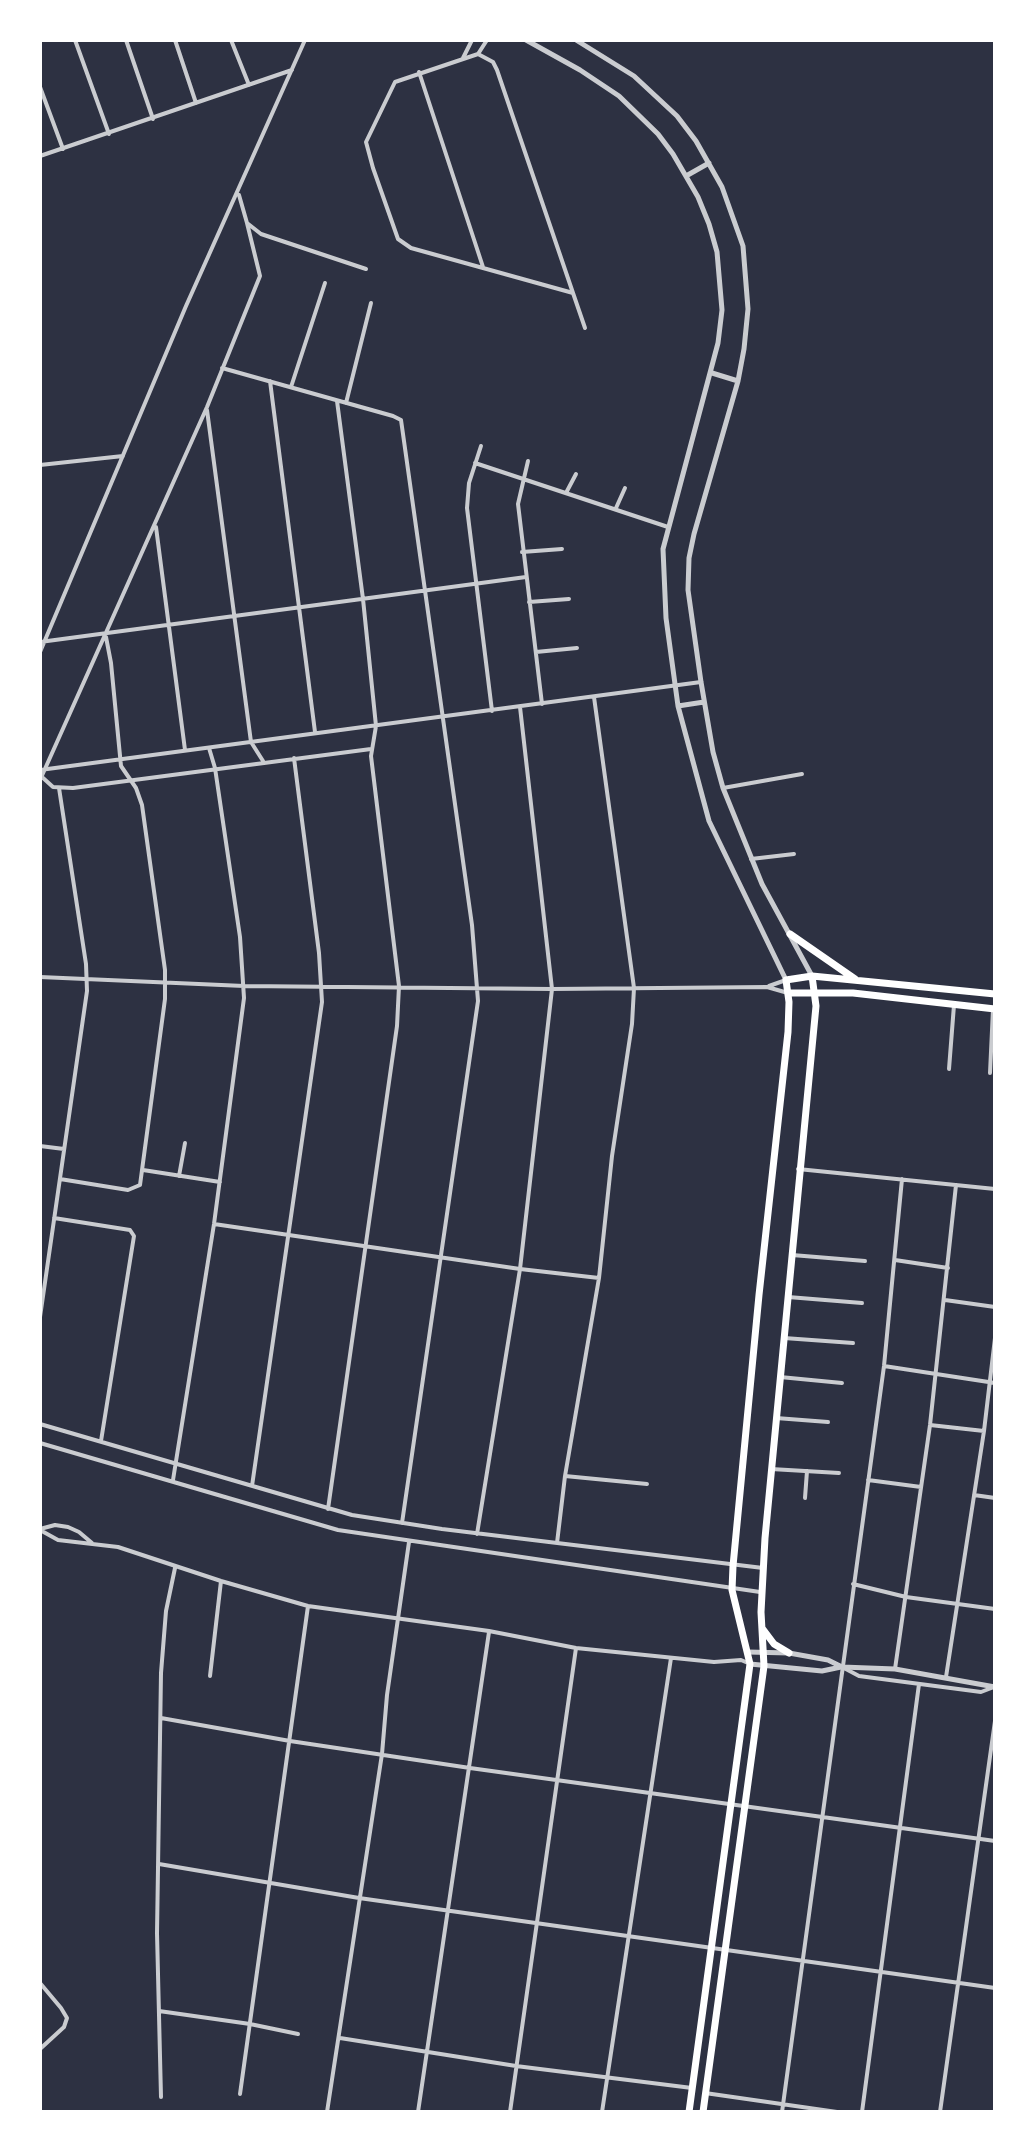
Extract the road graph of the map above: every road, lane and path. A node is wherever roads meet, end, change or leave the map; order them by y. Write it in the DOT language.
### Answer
graph roads {
  1 [pos="75,40"];
  2 [pos="126,40"];
  3 [pos="175,40"];
  4 [pos="231,40"];
  5 [pos="305,40"];
  6 [pos="472,40"];
  7 [pos="487,40"];
  8 [pos="526,40"];
  9 [pos="581,41"];
  10 [pos="478,54"];
  11 [pos="463,58"];
  12 [pos="292,70"];
  13 [pos="419,72"];
  14 [pos="249,85"];
  15 [pos="40,87"];
  16 [pos="196,103"];
  17 [pos="153,119"];
  18 [pos="109,134"];
  19 [pos="63,149"];
  20 [pos="40,156"];
  21 [pos="709,163"];
  22 [pos="686,176"];
  23 [pos="238,193"];
  24 [pos="247,223"];
  25 [pos="484,268"];
  26 [pos="366,269"];
  27 [pos="325,283"];
  28 [pos="573,293"];
  29 [pos="371,303"];
  30 [pos="585,328"];
  31 [pos="222,368"];
  32 [pos="712,372"];
  33 [pos="270,381"];
  34 [pos="738,381"];
  35 [pos="291,387"];
  36 [pos="337,401"];
  37 [pos="346,403"];
  38 [pos="207,407"];
  39 [pos="481,446"];
  40 [pos="123,456"];
  41 [pos="528,461"];
  42 [pos="475,463"];
  43 [pos="40,465"];
  44 [pos="576,474"];
  45 [pos="524,480"];
  46 [pos="625,488"];
  47 [pos="566,493"];
  48 [pos="616,509"];
  49 [pos="156,524"];
  50 [pos="668,527"];
  51 [pos="562,549"];
  52 [pos="522,552"];
  53 [pos="526,577"];
  54 [pos="477,584"];
  55 [pos="426,590"];
  56 [pos="363,599"];
  57 [pos="569,599"];
  58 [pos="529,602"];
  59 [pos="297,607"];
  60 [pos="234,616"];
  61 [pos="171,624"];
  62 [pos="108,631"];
  63 [pos="106,637"];
  64 [pos="42,642"];
  65 [pos="577,648"];
  66 [pos="40,652"];
  67 [pos="536,652"];
  68 [pos="701,682"];
  69 [pos="674,686"];
  70 [pos="594,697"];
  71 [pos="704,702"];
  72 [pos="542,704"];
  73 [pos="678,706"];
  74 [pos="520,707"];
  75 [pos="492,711"];
  76 [pos="441,718"];
  77 [pos="376,726"];
  78 [pos="315,733"];
  79 [pos="251,742"];
  80 [pos="209,748"];
  81 [pos="371,749"];
  82 [pos="185,750"];
  83 [pos="294,758"];
  84 [pos="119,760"];
  85 [pos="263,761"];
  86 [pos="215,768"];
  87 [pos="42,774"];
  88 [pos="802,774"];
  89 [pos="130,780"];
  90 [pos="59,788"];
  91 [pos="723,788"];
  92 [pos="794,854"];
  93 [pos="751,859"];
  94 [pos="790,934"];
  95 [pos="812,976"];
  96 [pos="40,977"];
  97 [pos="87,980"];
  98 [pos="786,980"];
  99 [pos="857,980"];
  100 [pos="165,984"];
  101 [pos="244,986"];
  102 [pos="322,986"];
  103 [pos="399,986"];
  104 [pos="767,987"];
  105 [pos="477,988"];
  106 [pos="634,988"];
  107 [pos="552,989"];
  108 [pos="815,992"];
  109 [pos="788,993"];
  110 [pos="995,994"];
  111 [pos="954,1005"];
  112 [pos="994,1009"];
  113 [pos="949,1069"];
  114 [pos="990,1073"];
  115 [pos="185,1143"];
  116 [pos="40,1146"];
  117 [pos="64,1149"];
  118 [pos="798,1169"];
  119 [pos="143,1170"];
  120 [pos="179,1176"];
  121 [pos="60,1179"];
  122 [pos="902,1179"];
  123 [pos="220,1182"];
  124 [pos="956,1185"];
  125 [pos="995,1189"];
  126 [pos="54,1218"];
  127 [pos="214,1224"];
  128 [pos="286,1234"];
  129 [pos="366,1245"];
  130 [pos="790,1255"];
  131 [pos="440,1257"];
  132 [pos="895,1260"];
  133 [pos="865,1261"];
  134 [pos="948,1268"];
  135 [pos="520,1269"];
  136 [pos="599,1278"];
  137 [pos="786,1297"];
  138 [pos="945,1300"];
  139 [pos="41,1301"];
  140 [pos="862,1303"];
  141 [pos="995,1307"];
  142 [pos="40,1317"];
  143 [pos="784,1338"];
  144 [pos="995,1338"];
  145 [pos="853,1343"];
  146 [pos="884,1366"];
  147 [pos="936,1374"];
  148 [pos="780,1377"];
  149 [pos="842,1383"];
  150 [pos="993,1383"];
  151 [pos="776,1418"];
  152 [pos="828,1422"];
  153 [pos="40,1424"];
  154 [pos="930,1425"];
  155 [pos="984,1431"];
  156 [pos="101,1441"];
  157 [pos="40,1443"];
  158 [pos="177,1463"];
  159 [pos="771,1469"];
  160 [pos="807,1471"];
  161 [pos="839,1473"];
  162 [pos="565,1476"];
  163 [pos="173,1480"];
  164 [pos="868,1480"];
  165 [pos="647,1484"];
  166 [pos="252,1486"];
  167 [pos="921,1487"];
  168 [pos="974,1495"];
  169 [pos="805,1498"];
  170 [pos="995,1498"];
  171 [pos="328,1509"];
  172 [pos="402,1523"];
  173 [pos="40,1529"];
  174 [pos="79,1532"];
  175 [pos="477,1534"];
  176 [pos="409,1542"];
  177 [pos="75,1543"];
  178 [pos="557,1543"];
  179 [pos="93,1545"];
  180 [pos="733,1566"];
  181 [pos="175,1567"];
  182 [pos="763,1568"];
  183 [pos="221,1581"];
  184 [pos="853,1584"];
  185 [pos="732,1590"];
  186 [pos="761,1592"];
  187 [pos="906,1597"];
  188 [pos="958,1604"];
  189 [pos="308,1606"];
  190 [pos="995,1609"];
  191 [pos="397,1619"];
  192 [pos="761,1625"];
  193 [pos="489,1631"];
  194 [pos="576,1648"];
  195 [pos="748,1652"];
  196 [pos="764,1652"];
  197 [pos="789,1653"];
  198 [pos="671,1658"];
  199 [pos="745,1662"];
  200 [pos="764,1666"];
  201 [pos="842,1667"];
  202 [pos="895,1669"];
  203 [pos="210,1676"];
  204 [pos="946,1677"];
  205 [pos="919,1684"];
  206 [pos="994,1687"];
  207 [pos="161,1718"];
  208 [pos="995,1721"];
  209 [pos="290,1741"];
  210 [pos="382,1754"];
  211 [pos="470,1768"];
  212 [pos="559,1780"];
  213 [pos="649,1792"];
  214 [pos="730,1806"];
  215 [pos="746,1808"];
  216 [pos="823,1819"];
  217 [pos="900,1828"];
  218 [pos="979,1838"];
  219 [pos="995,1841"];
  220 [pos="159,1864"];
  221 [pos="269,1884"];
  222 [pos="359,1898"];
  223 [pos="449,1910"];
  224 [pos="538,1924"];
  225 [pos="628,1936"];
  226 [pos="712,1948"];
  227 [pos="726,1950"];
  228 [pos="804,1960"];
  229 [pos="881,1972"];
  230 [pos="40,1983"];
  231 [pos="959,1983"];
  232 [pos="995,1988"];
  233 [pos="159,2011"];
  234 [pos="250,2024"];
  235 [pos="298,2034"];
  236 [pos="340,2038"];
  237 [pos="40,2049"];
  238 [pos="427,2053"];
  239 [pos="516,2066"];
  240 [pos="607,2078"];
  241 [pos="692,2088"];
  242 [pos="705,2093"];
  243 [pos="240,2094"];
  244 [pos="161,2097"];
  245 [pos="783,2104"];
  246 [pos="327,2112"];
  247 [pos="418,2112"];
  248 [pos="510,2112"];
  249 [pos="602,2112"];
  250 [pos="689,2112"];
  251 [pos="703,2112"];
  252 [pos="782,2112"];
  253 [pos="837,2112"];
  254 [pos="862,2112"];
  255 [pos="940,2112"];
  1 -- 18 [label="street"];
  2 -- 17 [label="street"];
  3 -- 16 [label="street"];
  4 -- 14 [label="street"];
  5 -- 12 [label="street"];
  6 -- 11 [label="street"];
  7 -- 10 [label="street"];
  8 -- 22 [label="street"];
  9 -- 21 [label="street"];
  10 -- 11 [label="street"];
  10 -- 28 [label="street"];
  11 -- 13 [label="street"];
  12 -- 14 [label="street"];
  12 -- 23 [label="street"];
  13 -- 25 [label="street"];
  13 -- 25 [label="street"];
  14 -- 16 [label="street"];
  15 -- 19 [label="street"];
  16 -- 17 [label="street"];
  17 -- 18 [label="street"];
  18 -- 19 [label="street"];
  19 -- 20 [label="street"];
  21 -- 22 [label="street"];
  21 -- 34 [label="street"];
  22 -- 32 [label="street"];
  23 -- 24 [label="street"];
  23 -- 40 [label="street"];
  24 -- 26 [label="street"];
  24 -- 31 [label="street"];
  25 -- 28 [label="street"];
  27 -- 35 [label="street"];
  28 -- 30 [label="street"];
  29 -- 37 [label="street"];
  31 -- 33 [label="street"];
  31 -- 38 [label="street"];
  32 -- 34 [label="street"];
  32 -- 50 [label="street"];
  33 -- 35 [label="street"];
  33 -- 59 [label="street"];
  34 -- 68 [label="street"];
  35 -- 36 [label="street"];
  36 -- 37 [label="street"];
  36 -- 56 [label="street"];
  37 -- 55 [label="street"];
  38 -- 49 [label="street"];
  38 -- 60 [label="street"];
  39 -- 42 [label="street"];
  40 -- 43 [label="street"];
  40 -- 64 [label="street"];
  41 -- 45 [label="street"];
  42 -- 45 [label="street"];
  42 -- 54 [label="street"];
  44 -- 47 [label="street"];
  45 -- 47 [label="street"];
  45 -- 52 [label="street"];
  46 -- 48 [label="street"];
  47 -- 48 [label="street"];
  48 -- 50 [label="street"];
  49 -- 61 [label="street"];
  49 -- 62 [label="street"];
  50 -- 69 [label="street"];
  51 -- 52 [label="street"];
  52 -- 53 [label="street"];
  53 -- 54 [label="street"];
  53 -- 58 [label="street"];
  54 -- 55 [label="street"];
  54 -- 75 [label="street"];
  55 -- 56 [label="street"];
  55 -- 76 [label="street"];
  56 -- 59 [label="street"];
  56 -- 77 [label="street"];
  57 -- 58 [label="street"];
  58 -- 67 [label="street"];
  59 -- 60 [label="street"];
  59 -- 78 [label="street"];
  60 -- 61 [label="street"];
  60 -- 79 [label="street"];
  61 -- 62 [label="street"];
  61 -- 82 [label="street"];
  62 -- 63 [label="street"];
  62 -- 64 [label="street"];
  63 -- 84 [label="street"];
  63 -- 87 [label="street"];
  64 -- 66 [label="street"];
  65 -- 67 [label="street"];
  67 -- 72 [label="street"];
  68 -- 69 [label="street"];
  68 -- 71 [label="street"];
  69 -- 70 [label="street"];
  69 -- 73 [label="street"];
  70 -- 72 [label="street"];
  70 -- 106 [label="street"];
  71 -- 73 [label="street"];
  71 -- 91 [label="street"];
  72 -- 74 [label="street"];
  73 -- 98 [label="street"];
  74 -- 75 [label="street"];
  74 -- 107 [label="street"];
  75 -- 76 [label="street"];
  76 -- 77 [label="street"];
  76 -- 105 [label="street"];
  77 -- 78 [label="street"];
  77 -- 81 [label="street"];
  78 -- 79 [label="street"];
  79 -- 80 [label="street"];
  79 -- 85 [label="street"];
  80 -- 82 [label="street"];
  80 -- 86 [label="street"];
  81 -- 83 [label="street"];
  81 -- 103 [label="street"];
  82 -- 84 [label="street"];
  83 -- 85 [label="street"];
  83 -- 102 [label="street"];
  84 -- 87 [label="street"];
  84 -- 89 [label="street"];
  85 -- 86 [label="street"];
  86 -- 89 [label="street"];
  86 -- 101 [label="street"];
  87 -- 90 [label="street"];
  88 -- 91 [label="street"];
  89 -- 90 [label="street"];
  89 -- 100 [label="street"];
  90 -- 97 [label="street"];
  91 -- 93 [label="street"];
  92 -- 93 [label="street"];
  93 -- 94 [label="street"];
  94 -- 95 [label="street"];
  94 -- 99 [label="main road"];
  95 -- 98 [label="main road"];
  95 -- 99 [label="main road"];
  95 -- 108 [label="main road"];
  96 -- 97 [label="street"];
  97 -- 100 [label="street"];
  97 -- 117 [label="street"];
  98 -- 104 [label="street"];
  98 -- 109 [label="main road"];
  99 -- 110 [label="main road"];
  100 -- 101 [label="street"];
  100 -- 119 [label="street"];
  101 -- 102 [label="street"];
  101 -- 123 [label="street"];
  102 -- 103 [label="street"];
  102 -- 128 [label="street"];
  103 -- 105 [label="street"];
  103 -- 129 [label="street"];
  104 -- 106 [label="street"];
  104 -- 109 [label="street"];
  105 -- 107 [label="street"];
  105 -- 131 [label="street"];
  106 -- 107 [label="street"];
  106 -- 136 [label="street"];
  107 -- 135 [label="street"];
  108 -- 109 [label="main road"];
  108 -- 111 [label="main road"];
  108 -- 118 [label="main road"];
  109 -- 180 [label="main road"];
  111 -- 112 [label="main road"];
  111 -- 113 [label="street"];
  112 -- 114 [label="street"];
  115 -- 120 [label="street"];
  116 -- 117 [label="street"];
  117 -- 121 [label="street"];
  118 -- 122 [label="street"];
  118 -- 130 [label="main road"];
  119 -- 120 [label="street"];
  119 -- 121 [label="street"];
  120 -- 123 [label="street"];
  121 -- 126 [label="street"];
  122 -- 124 [label="street"];
  122 -- 132 [label="street"];
  123 -- 127 [label="street"];
  124 -- 125 [label="street"];
  124 -- 134 [label="street"];
  126 -- 139 [label="street"];
  126 -- 156 [label="street"];
  127 -- 128 [label="street"];
  127 -- 158 [label="street"];
  128 -- 129 [label="street"];
  128 -- 166 [label="street"];
  129 -- 131 [label="street"];
  129 -- 171 [label="street"];
  130 -- 133 [label="street"];
  130 -- 137 [label="main road"];
  131 -- 135 [label="street"];
  131 -- 172 [label="street"];
  132 -- 134 [label="street"];
  132 -- 146 [label="street"];
  134 -- 138 [label="street"];
  135 -- 136 [label="street"];
  135 -- 175 [label="street"];
  136 -- 162 [label="street"];
  137 -- 140 [label="street"];
  137 -- 143 [label="main road"];
  138 -- 141 [label="street"];
  138 -- 147 [label="street"];
  139 -- 142 [label="street"];
  143 -- 145 [label="street"];
  143 -- 148 [label="main road"];
  144 -- 150 [label="street"];
  146 -- 147 [label="street"];
  146 -- 164 [label="street"];
  147 -- 150 [label="street"];
  147 -- 154 [label="street"];
  148 -- 149 [label="street"];
  148 -- 151 [label="main road"];
  150 -- 155 [label="street"];
  151 -- 152 [label="street"];
  151 -- 159 [label="main road"];
  153 -- 156 [label="street"];
  154 -- 155 [label="street"];
  154 -- 167 [label="street"];
  155 -- 168 [label="street"];
  156 -- 158 [label="street"];
  157 -- 163 [label="street"];
  158 -- 163 [label="street"];
  158 -- 166 [label="street"];
  159 -- 160 [label="street"];
  159 -- 182 [label="main road"];
  160 -- 161 [label="street"];
  160 -- 169 [label="street"];
  162 -- 165 [label="street"];
  162 -- 178 [label="street"];
  163 -- 176 [label="street"];
  164 -- 167 [label="street"];
  164 -- 184 [label="street"];
  166 -- 171 [label="street"];
  167 -- 187 [label="street"];
  168 -- 170 [label="street"];
  168 -- 188 [label="street"];
  171 -- 172 [label="street"];
  172 -- 175 [label="street"];
  173 -- 174 [label="street"];
  173 -- 177 [label="street"];
  174 -- 177 [label="street"];
  174 -- 179 [label="street"];
  175 -- 178 [label="street"];
  176 -- 185 [label="street"];
  176 -- 191 [label="street"];
  177 -- 179 [label="street"];
  178 -- 180 [label="street"];
  179 -- 181 [label="street"];
  180 -- 182 [label="street"];
  180 -- 185 [label="main road"];
  181 -- 183 [label="street"];
  181 -- 207 [label="street"];
  182 -- 186 [label="main road"];
  183 -- 189 [label="street"];
  183 -- 203 [label="street"];
  184 -- 187 [label="street"];
  184 -- 201 [label="street"];
  185 -- 186 [label="street"];
  185 -- 195 [label="main road"];
  186 -- 192 [label="main road"];
  187 -- 188 [label="street"];
  187 -- 202 [label="street"];
  188 -- 190 [label="street"];
  188 -- 204 [label="street"];
  189 -- 191 [label="street"];
  189 -- 209 [label="street"];
  191 -- 193 [label="street"];
  191 -- 210 [label="street"];
  192 -- 196 [label="main road"];
  192 -- 197 [label="main road"];
  193 -- 194 [label="street"];
  193 -- 211 [label="street"];
  194 -- 198 [label="street"];
  194 -- 212 [label="street"];
  195 -- 196 [label="street"];
  195 -- 199 [label="main road"];
  196 -- 197 [label="street"];
  196 -- 200 [label="main road"];
  197 -- 201 [label="street"];
  198 -- 199 [label="street"];
  198 -- 213 [label="street"];
  199 -- 200 [label="street"];
  199 -- 214 [label="main road"];
  200 -- 201 [label="street"];
  200 -- 215 [label="main road"];
  201 -- 202 [label="street"];
  201 -- 205 [label="street"];
  201 -- 216 [label="street"];
  202 -- 204 [label="street"];
  204 -- 206 [label="street"];
  205 -- 206 [label="street"];
  205 -- 217 [label="street"];
  207 -- 209 [label="street"];
  207 -- 220 [label="street"];
  208 -- 218 [label="street"];
  209 -- 210 [label="street"];
  209 -- 221 [label="street"];
  210 -- 211 [label="street"];
  210 -- 222 [label="street"];
  211 -- 212 [label="street"];
  211 -- 223 [label="street"];
  212 -- 213 [label="street"];
  212 -- 224 [label="street"];
  213 -- 214 [label="street"];
  213 -- 225 [label="street"];
  214 -- 215 [label="street"];
  214 -- 226 [label="main road"];
  215 -- 216 [label="street"];
  215 -- 227 [label="main road"];
  216 -- 217 [label="street"];
  216 -- 228 [label="street"];
  217 -- 218 [label="street"];
  217 -- 229 [label="street"];
  218 -- 219 [label="street"];
  218 -- 231 [label="street"];
  220 -- 221 [label="street"];
  220 -- 233 [label="street"];
  221 -- 222 [label="street"];
  221 -- 234 [label="street"];
  222 -- 223 [label="street"];
  222 -- 236 [label="street"];
  223 -- 224 [label="street"];
  223 -- 238 [label="street"];
  224 -- 225 [label="street"];
  224 -- 239 [label="street"];
  225 -- 226 [label="street"];
  225 -- 240 [label="street"];
  226 -- 227 [label="street"];
  226 -- 241 [label="main road"];
  227 -- 228 [label="street"];
  227 -- 242 [label="main road"];
  228 -- 229 [label="street"];
  228 -- 245 [label="street"];
  229 -- 231 [label="street"];
  229 -- 254 [label="street"];
  230 -- 237 [label="street"];
  231 -- 232 [label="street"];
  231 -- 255 [label="street"];
  233 -- 234 [label="street"];
  233 -- 244 [label="street"];
  234 -- 235 [label="street"];
  234 -- 243 [label="street"];
  236 -- 238 [label="street"];
  236 -- 246 [label="street"];
  238 -- 239 [label="street"];
  238 -- 247 [label="street"];
  239 -- 240 [label="street"];
  239 -- 248 [label="street"];
  240 -- 241 [label="street"];
  240 -- 249 [label="street"];
  241 -- 250 [label="main road"];
  242 -- 245 [label="street"];
  242 -- 251 [label="main road"];
  245 -- 252 [label="street"];
  245 -- 253 [label="street"];
}
